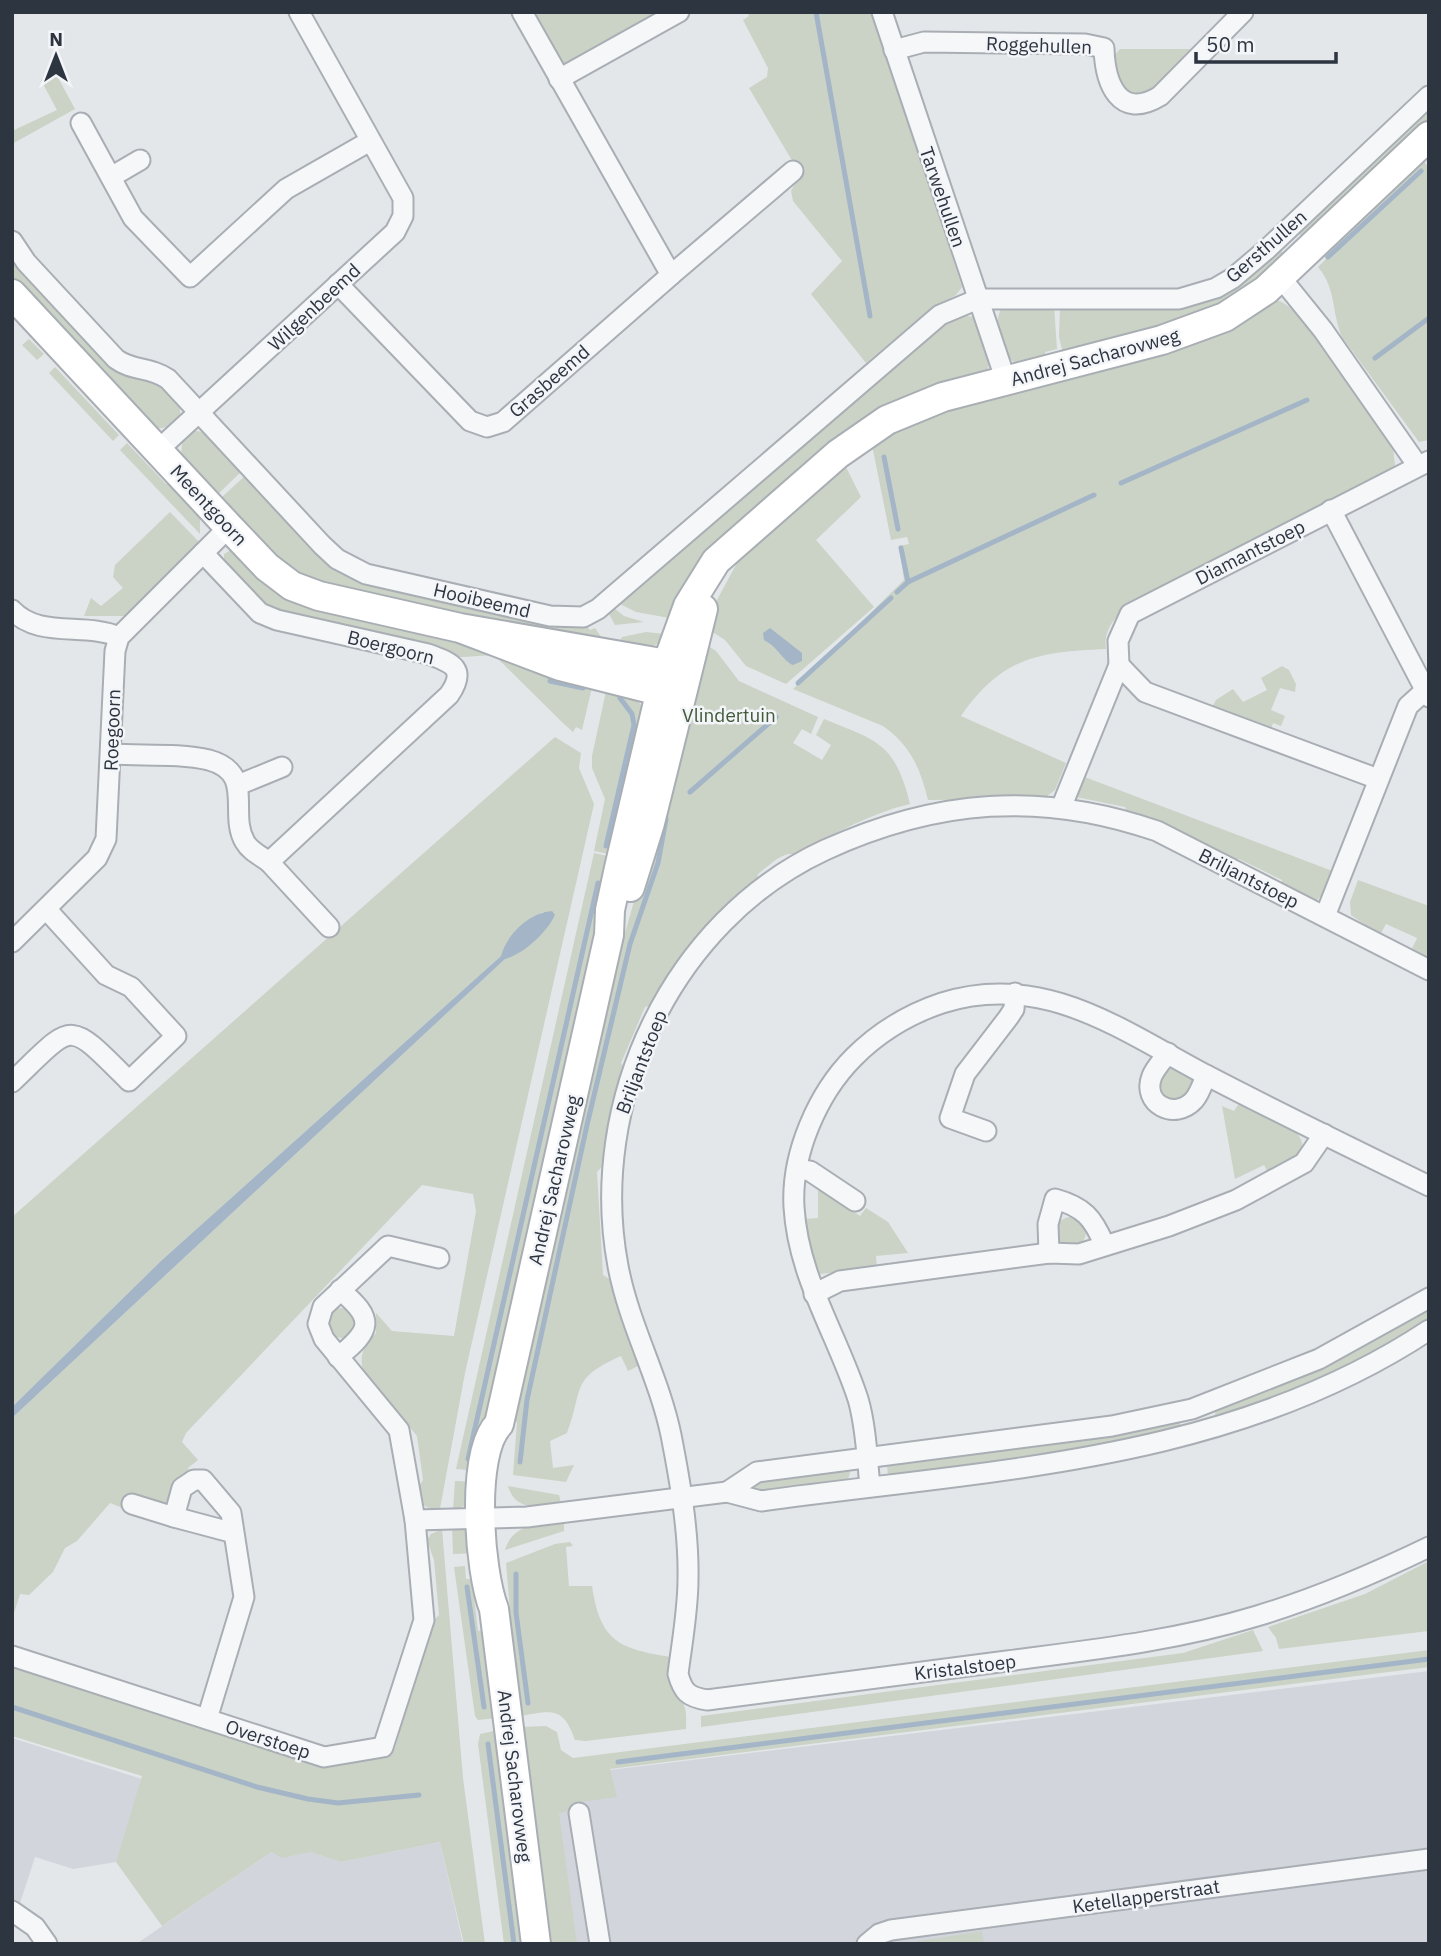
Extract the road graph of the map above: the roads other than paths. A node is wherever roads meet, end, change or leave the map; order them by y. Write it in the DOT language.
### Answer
graph roads {
  1 [pos="299,12"];
  2 [pos="522,12"];
  3 [pos="679,12"];
  4 [pos="882,12"];
  5 [pos="1237,14"];
  6 [pos="894,50"];
  7 [pos="559,79"];
  8 [pos="1429,96"];
  9 [pos="81,123"];
  10 [pos="1429,136"];
  11 [pos="370,141"];
  12 [pos="140,160"];
  13 [pos="793,171"];
  14 [pos="111,177"];
  15 [pos="12,242"];
  16 [pos="671,275"];
  17 [pos="1280,278"];
  18 [pos="338,284"];
  19 [pos="12,294"];
  20 [pos="978,299"];
  21 [pos="1006,381"];
  22 [pos="199,413"];
  23 [pos="158,450"];
  24 [pos="1424,463"];
  25 [pos="1331,510"];
  26 [pos="229,527"];
  27 [pos="203,552"];
  28 [pos="12,610"];
  29 [pos="119,636"];
  30 [pos="1119,666"];
  31 [pos="670,679"];
  32 [pos="1427,691"];
  33 [pos="112,754"];
  34 [pos="282,767"];
  35 [pos="1378,779"];
  36 [pos="239,785"];
  37 [pos="1061,808"];
  38 [pos="269,862"];
  39 [pos="47,910"];
  40 [pos="1325,916"];
  41 [pos="329,927"];
  42 [pos="12,942"];
  43 [pos="1429,970"];
  44 [pos="1015,993"];
  45 [pos="1168,1053"];
  46 [pos="1206,1075"];
  47 [pos="12,1082"];
  48 [pos="986,1131"];
  49 [pos="1324,1134"];
  50 [pos="798,1169"];
  51 [pos="1429,1186"];
  52 [pos="855,1201"];
  53 [pos="1104,1244"];
  54 [pos="1049,1253"];
  55 [pos="439,1258"];
  56 [pos="340,1290"];
  57 [pos="814,1294"];
  58 [pos="1429,1298"];
  59 [pos="1429,1330"];
  60 [pos="338,1357"];
  61 [pos="1192,1409"];
  62 [pos="1201,1433"];
  63 [pos="867,1459"];
  64 [pos="870,1486"];
  65 [pos="727,1492"];
  66 [pos="680,1497"];
  67 [pos="132,1504"];
  68 [pos="174,1517"];
  69 [pos="490,1519"];
  70 [pos="415,1520"];
  71 [pos="234,1533"];
  72 [pos="1429,1547"];
  73 [pos="12,1656"];
  74 [pos="207,1719"];
  75 [pos="579,1813"];
  76 [pos="1429,1859"];
  77 [pos="12,1911"];
  78 [pos="47,1944"];
  79 [pos="536,1944"];
  80 [pos="600,1944"];
  81 [pos="867,1944"];
  1 -- 11 [label="street, Wilgenbeemd"];
  2 -- 7 [label="street"];
  3 -- 7 [label="street"];
  4 -- 6 [label="street, Tarwehullen"];
  5 -- 6 [label="street, Roggehullen"];
  6 -- 20 [label="street, Tarwehullen"];
  7 -- 16 [label="street"];
  8 -- 20 [label="street, Gersthullen"];
  9 -- 14 [label="street"];
  10 -- 17 [label="street, Andrej Sacharovweg"];
  11 -- 14 [label="street"];
  11 -- 18 [label="street, Wilgenbeemd"];
  12 -- 14 [label="street"];
  13 -- 16 [label="street, Grasbeemd"];
  15 -- 22 [label="street, Hooibeemd"];
  16 -- 18 [label="street, Grasbeemd"];
  17 -- 21 [label="street, Andrej Sacharovweg"];
  17 -- 24 [label="street, Diamantstoep"];
  18 -- 22 [label="street, Wilgenbeemd"];
  19 -- 23 [label="street, Meentgoorn"];
  20 -- 21 [label="street, Tarwehullen"];
  20 -- 22 [label="street, Hooibeemd"];
  21 -- 31 [label="street, Andrej Sacharovweg"];
  22 -- 23 [label="street, Wilgenbeemd"];
  23 -- 26 [label="street, Meentgoorn"];
  24 -- 25 [label="street, Diamantstoep"];
  25 -- 30 [label="street, Diamantstoep"];
  25 -- 32 [label="street"];
  26 -- 27 [label="street"];
  26 -- 31 [label="street, Meentgoorn"];
  27 -- 29 [label="street"];
  27 -- 38 [label="street, Boergoorn"];
  28 -- 29 [label="street"];
  29 -- 33 [label="street, Roegoorn"];
  30 -- 35 [label="street"];
  30 -- 37 [label="street, Diamantstoep"];
  31 -- 69 [label="street, Andrej Sacharovweg"];
  32 -- 35 [label="street"];
  33 -- 36 [label="street"];
  33 -- 39 [label="street, Roegoorn"];
  34 -- 36 [label="street"];
  35 -- 40 [label="street"];
  36 -- 38 [label="street"];
  37 -- 40 [label="street, Briljantstoep"];
  37 -- 66 [label="street, Briljantstoep"];
  38 -- 41 [label="street"];
  39 -- 42 [label="street, Roegoorn"];
  39 -- 47 [label="street"];
  40 -- 43 [label="street, Briljantstoep"];
  44 -- 45 [label="street"];
  44 -- 48 [label="street"];
  44 -- 50 [label="street"];
  45 -- 46 [label="street"];
  45 -- 46 [label="street"];
  46 -- 49 [label="street"];
  49 -- 51 [label="street"];
  49 -- 53 [label="street"];
  50 -- 52 [label="street"];
  50 -- 57 [label="street"];
  53 -- 54 [label="street"];
  53 -- 54 [label="street"];
  54 -- 57 [label="street"];
  55 -- 56 [label="street, Overstoep"];
  56 -- 60 [label="street, Overstoep"];
  56 -- 60 [label="street"];
  57 -- 63 [label="street"];
  58 -- 61 [label="street"];
  59 -- 62 [label="street"];
  60 -- 70 [label="street, Overstoep"];
  61 -- 62 [label="street"];
  61 -- 63 [label="street"];
  62 -- 64 [label="street"];
  63 -- 64 [label="street"];
  63 -- 65 [label="street"];
  64 -- 65 [label="street"];
  65 -- 66 [label="street"];
  66 -- 69 [label="street"];
  66 -- 72 [label="street, Kristalstoep"];
  67 -- 68 [label="street"];
  68 -- 71 [label="street"];
  68 -- 71 [label="street"];
  69 -- 70 [label="street"];
  69 -- 79 [label="street, Andrej Sacharovweg"];
  70 -- 74 [label="street, Overstoep"];
  71 -- 74 [label="street"];
  73 -- 74 [label="street, Overstoep"];
  75 -- 80 [label="street"];
  76 -- 81 [label="street, Ketellapperstraat"];
  77 -- 78 [label="street"];
}
